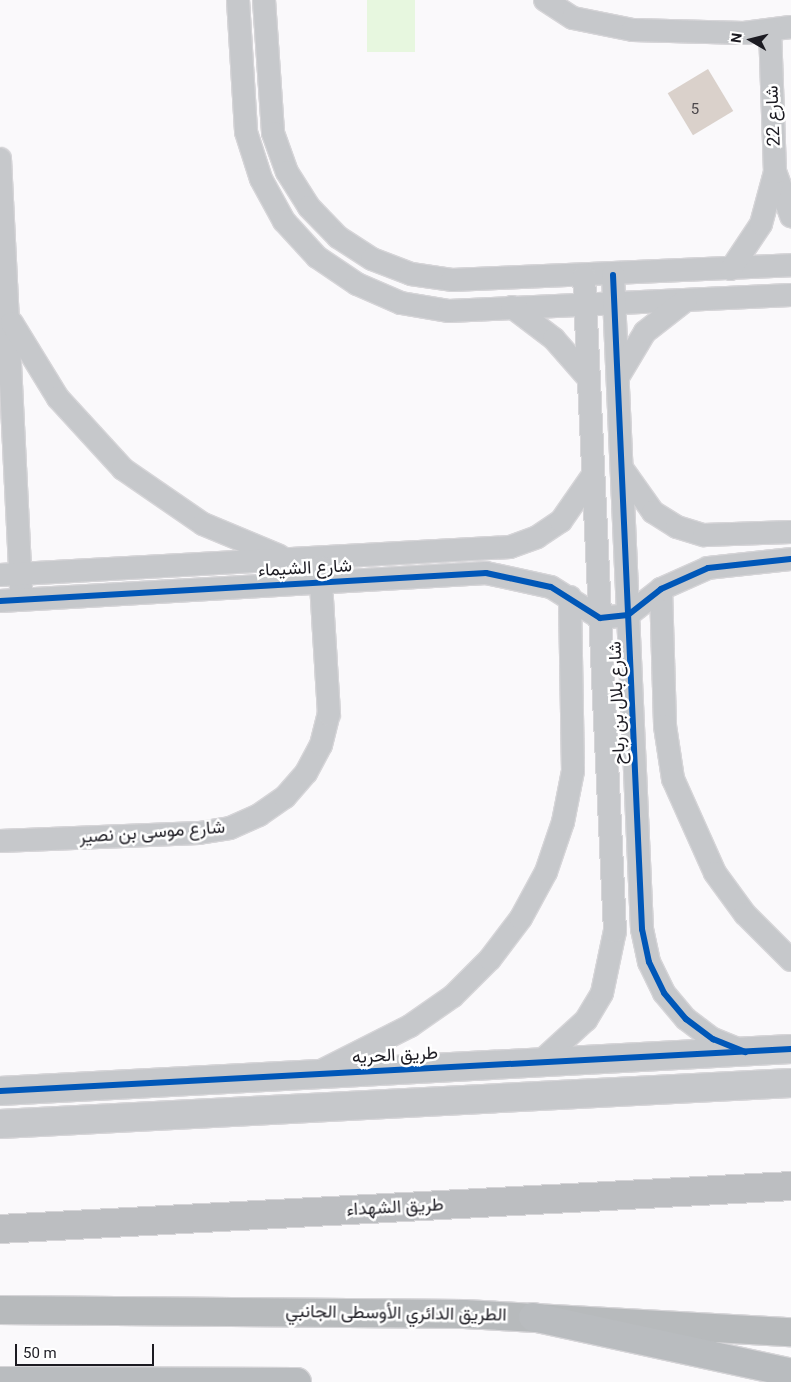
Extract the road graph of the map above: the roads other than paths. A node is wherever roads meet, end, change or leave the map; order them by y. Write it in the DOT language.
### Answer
graph roads {
  1 [pos="238,0"];
  2 [pos="264,0"];
  3 [pos="544,0"];
  4 [pos="780,29"];
  5 [pos="0,160"];
  6 [pos="775,172"];
  7 [pos="791,216"];
  8 [pos="791,266"];
  9 [pos="731,269"];
  10 [pos="613,275"];
  11 [pos="584,276"];
  12 [pos="791,295"];
  13 [pos="686,300"];
  14 [pos="615,302"];
  15 [pos="585,304"];
  16 [pos="512,307"];
  17 [pos="5,317"];
  18 [pos="618,378"];
  19 [pos="589,379"];
  20 [pos="622,465"];
  21 [pos="593,474"];
  22 [pos="791,532"];
  23 [pos="319,559"];
  24 [pos="791,559"];
  25 [pos="292,560"];
  26 [pos="10,575"];
  27 [pos="322,582"];
  28 [pos="661,589"];
  29 [pos="570,597"];
  30 [pos="22,600"];
  31 [pos="0,601"];
  32 [pos="628,615"];
  33 [pos="600,618"];
  34 [pos="0,842"];
  35 [pos="791,960"];
  36 [pos="791,1049"];
  37 [pos="745,1052"];
  38 [pos="539,1063"];
  39 [pos="313,1074"];
  40 [pos="791,1083"];
  41 [pos="0,1091"];
  42 [pos="315,1108"];
  43 [pos="0,1124"];
  44 [pos="791,1186"];
  45 [pos="0,1228"];
  46 [pos="0,1310"];
  47 [pos="533,1317"];
  48 [pos="791,1332"];
  49 [pos="791,1373"];
  50 [pos="0,1381"];
  51 [pos="297,1382"];
  1 -- 16 [label="street"];
  2 -- 11 [label="street"];
  3 -- 4 [label="street"];
  4 -- 6 [label="street, شارع 22"];
  5 -- 17 [label="street"];
  6 -- 7 [label="street, شارع 22"];
  6 -- 9 [label="street, شارع 22"];
  8 -- 9 [label="street"];
  9 -- 10 [label="street"];
  10 -- 11 [label="street"];
  10 -- 14 [label="street, شارع بلال بن رباح"];
  11 -- 15 [label="street, شارع بلال بن رباح"];
  12 -- 13 [label="street"];
  13 -- 14 [label="street"];
  13 -- 18 [label="street"];
  14 -- 15 [label="street"];
  14 -- 18 [label="street, شارع بلال بن رباح"];
  15 -- 16 [label="street"];
  15 -- 19 [label="street, شارع بلال بن رباح"];
  16 -- 19 [label="street"];
  17 -- 25 [label="street"];
  17 -- 26 [label="street"];
  18 -- 20 [label="street, شارع بلال بن رباح"];
  19 -- 21 [label="street, شارع بلال بن رباح"];
  20 -- 22 [label="street"];
  20 -- 32 [label="street, شارع بلال بن رباح"];
  21 -- 23 [label="street, شارع الشيماء"];
  21 -- 33 [label="street, شارع بلال بن رباح"];
  23 -- 25 [label="street, شارع الشيماء"];
  23 -- 27 [label="street, شارع موسى بن نصير"];
  24 -- 28 [label="street"];
  25 -- 26 [label="street, شارع الشيماء"];
  26 -- 30 [label="street"];
  27 -- 29 [label="street, شارع الشيماء"];
  27 -- 30 [label="street, شارع الشيماء"];
  27 -- 34 [label="street, شارع موسى بن نصير"];
  28 -- 32 [label="street"];
  28 -- 35 [label="street"];
  29 -- 33 [label="street, شارع الشيماء"];
  29 -- 39 [label="street"];
  30 -- 31 [label="street, شارع الشيماء"];
  32 -- 33 [label="street"];
  32 -- 37 [label="street, شارع بلال بن رباح"];
  33 -- 38 [label="street, شارع بلال بن رباح"];
  36 -- 37 [label="street, طريق الحريه"];
  37 -- 38 [label="street, طريق الحريه"];
  38 -- 39 [label="street, طريق الحريه"];
  39 -- 41 [label="street, طريق الحريه"];
  39 -- 42 [label="street"];
  40 -- 42 [label="street"];
  42 -- 43 [label="street"];
  44 -- 45 [label="main road, طريق الشهداء"];
  46 -- 47 [label="highway, الطريق الدائري الأوسطى الجانبي"];
  47 -- 48 [label="highway, الطريق الدائري الأوسطى الجانبي"];
  47 -- 49 [label="highway"];
  50 -- 51 [label="highway"];
}
